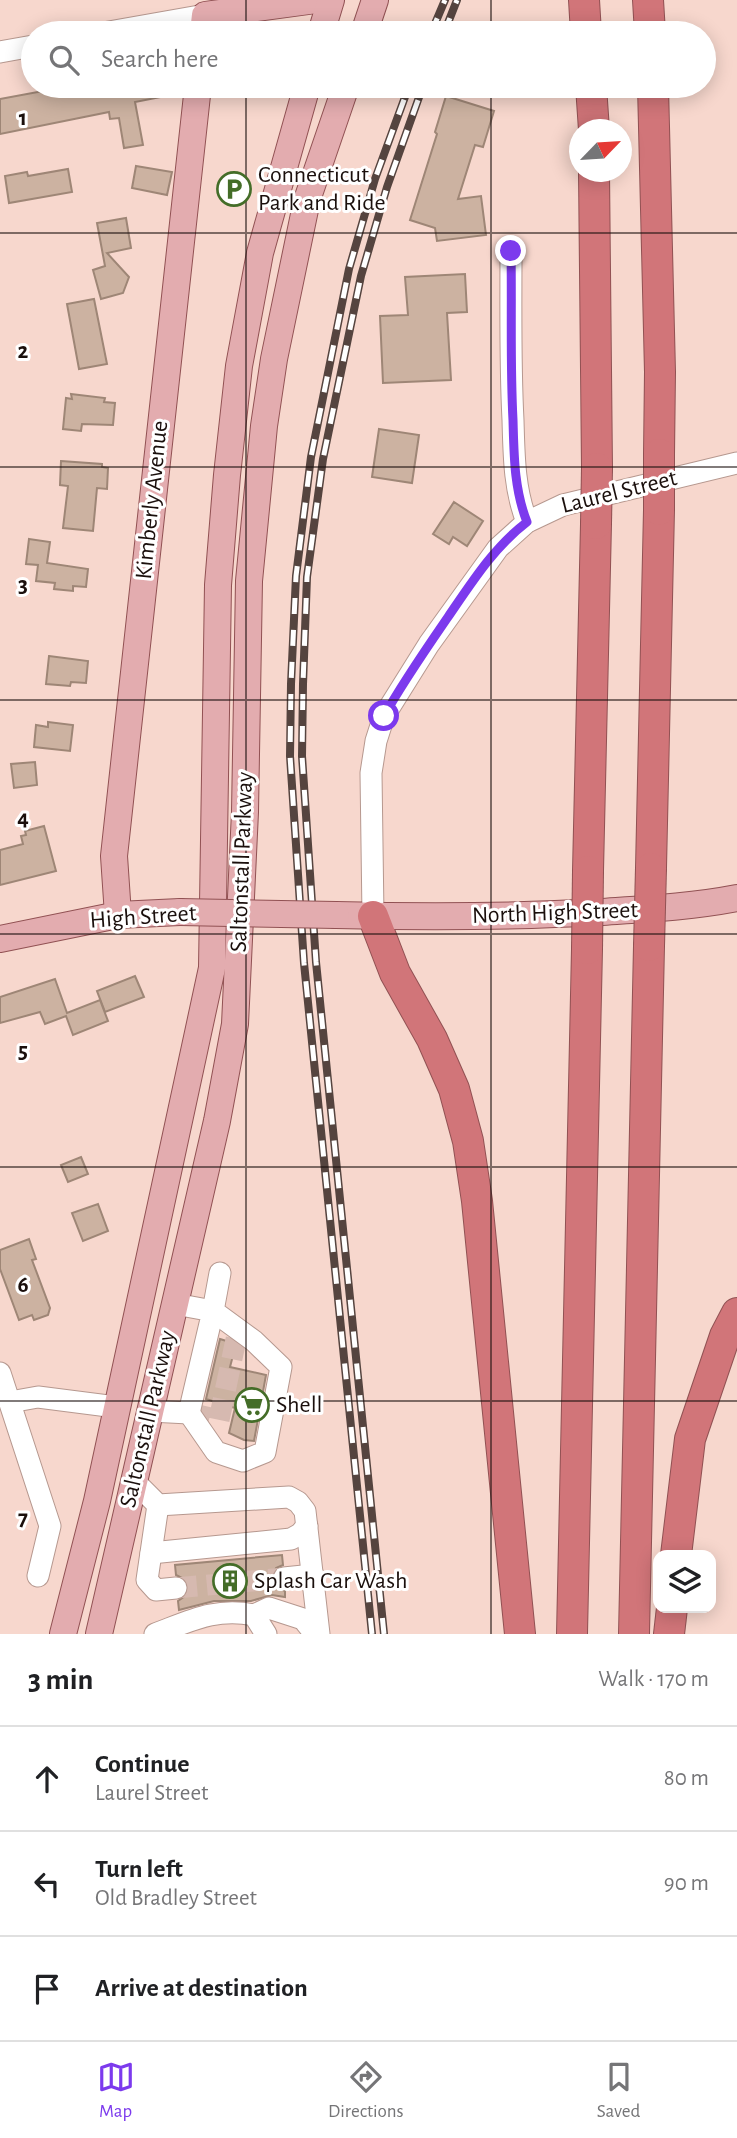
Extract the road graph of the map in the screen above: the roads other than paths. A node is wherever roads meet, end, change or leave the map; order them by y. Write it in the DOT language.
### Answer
graph roads {
  1 [pos="316,0"];
  2 [pos="331,0"];
  3 [pos="584,0"];
  4 [pos="648,0"];
  5 [pos="368,1"];
  6 [pos="218,21"];
  7 [pos="325,21"];
  8 [pos="366,21"];
  9 [pos="585,21"];
  10 [pos="649,21"];
  11 [pos="21,48"];
  12 [pos="0,52"];
  13 [pos="197,98"];
  14 [pos="304,98"];
  15 [pos="342,98"];
  16 [pos="592,98"];
  17 [pos="653,98"];
  18 [pos="593,119"];
  19 [pos="594,182"];
  20 [pos="511,251"];
  21 [pos="737,463"];
  22 [pos="527,522"];
  23 [pos="737,898"];
  24 [pos="118,915"];
  25 [pos="373,916"];
  26 [pos="0,939"];
  27 [pos="220,1273"];
  28 [pos="175,1304"];
  29 [pos="213,1311"];
  30 [pos="737,1313"];
  31 [pos="0,1373"];
  32 [pos="10,1402"];
  33 [pos="116,1407"];
  34 [pos="150,1410"];
  35 [pos="189,1413"];
  36 [pos="134,1481"];
  37 [pos="158,1505"];
  38 [pos="307,1526"];
  39 [pos="677,1550"];
  40 [pos="151,1553"];
  41 [pos="313,1575"];
  42 [pos="38,1576"];
  43 [pos="284,1578"];
  44 [pos="176,1588"];
  45 [pos="671,1613"];
  46 [pos="254,1615"];
  47 [pos="63,1634"];
  48 [pos="99,1634"];
  49 [pos="155,1634"];
  50 [pos="266,1634"];
  51 [pos="305,1634"];
  52 [pos="317,1634"];
  53 [pos="520,1634"];
  54 [pos="572,1634"];
  55 [pos="634,1634"];
  56 [pos="669,1634"];
  1 -- 6 [label="main road"];
  2 -- 7 [label="main road"];
  3 -- 9 [label="highway"];
  4 -- 10 [label="highway"];
  5 -- 8 [label="main road"];
  11 -- 12 [label="street"];
  13 -- 24 [label="main road, Kimberly Avenue"];
  14 -- 33 [label="main road, Saltonstall Parkway"];
  15 -- 28 [label="main road, Saltonstall Parkway"];
  16 -- 18 [label="highway"];
  17 -- 55 [label="highway, bridge"];
  19 -- 54 [label="highway, bridge"];
  20 -- 22 [label="street"];
  21 -- 22 [label="street, Laurel Street"];
  22 -- 25 [label="street, Laurel Street"];
  23 -- 25 [label="main road, North High Street"];
  24 -- 25 [label="main road, High Street, bridge"];
  24 -- 26 [label="main road, High Street"];
  25 -- 53 [label="highway"];
  27 -- 29 [label="street"];
  28 -- 29 [label="street"];
  28 -- 34 [label="main road, Saltonstall Parkway"];
  29 -- 35 [label="street"];
  29 -- 35 [label="street"];
  30 -- 39 [label="highway"];
  31 -- 32 [label="street"];
  32 -- 33 [label="street"];
  32 -- 42 [label="street"];
  33 -- 47 [label="main road, Saltonstall Parkway"];
  34 -- 35 [label="street"];
  34 -- 36 [label="main road, Saltonstall Parkway"];
  36 -- 37 [label="street"];
  36 -- 48 [label="main road, Saltonstall Parkway"];
  37 -- 38 [label="street"];
  37 -- 40 [label="street"];
  38 -- 40 [label="street"];
  38 -- 41 [label="street"];
  40 -- 44 [label="street"];
  41 -- 43 [label="street"];
  41 -- 52 [label="street"];
  45 -- 56 [label="highway"];
  46 -- 49 [label="street"];
  46 -- 50 [label="street"];
  46 -- 51 [label="street"];
  46 -- 52 [label="street"];
}
